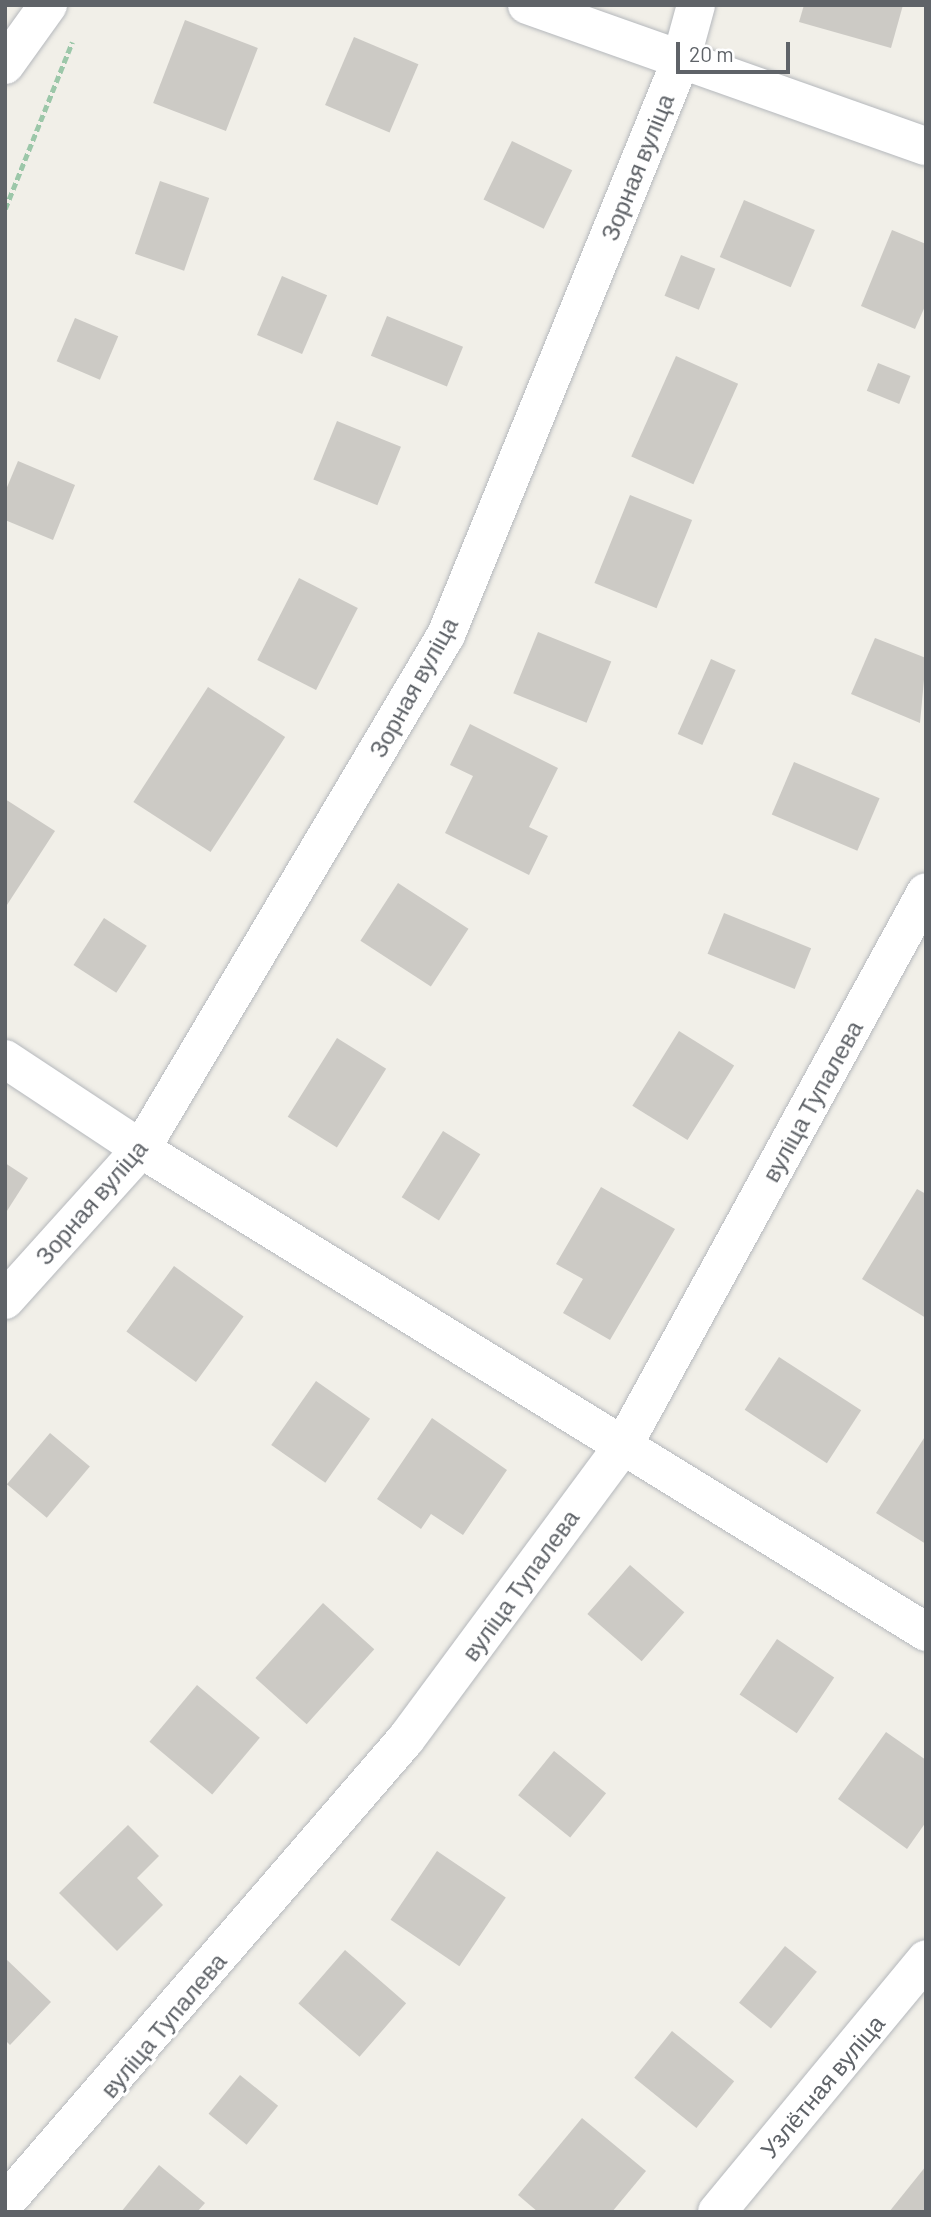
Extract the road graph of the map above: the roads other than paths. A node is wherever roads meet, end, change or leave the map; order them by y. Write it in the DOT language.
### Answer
graph roads {
  1 [pos="48,5"];
  2 [pos="527,5"];
  3 [pos="696,5"];
  4 [pos="681,60"];
  5 [pos="5,65"];
  6 [pos="926,146"];
  7 [pos="926,892"];
  8 [pos="5,1059"];
  9 [pos="141,1149"];
  10 [pos="5,1300"];
  11 [pos="624,1446"];
  12 [pos="926,1632"];
  13 [pos="926,1959"];
  14 [pos="5,2203"];
  15 [pos="717,2212"];
  1 -- 5 [label="street"];
  2 -- 4 [label="street"];
  3 -- 4 [label="street, Зорная вуліца"];
  4 -- 6 [label="street"];
  4 -- 9 [label="street, Зорная вуліца"];
  7 -- 11 [label="street, вуліца Тупалева"];
  8 -- 9 [label="street"];
  9 -- 10 [label="street, Зорная вуліца"];
  9 -- 11 [label="street"];
  11 -- 12 [label="street"];
  11 -- 14 [label="street, вуліца Тупалева"];
  13 -- 15 [label="street, Узлётная вуліца"];
}
